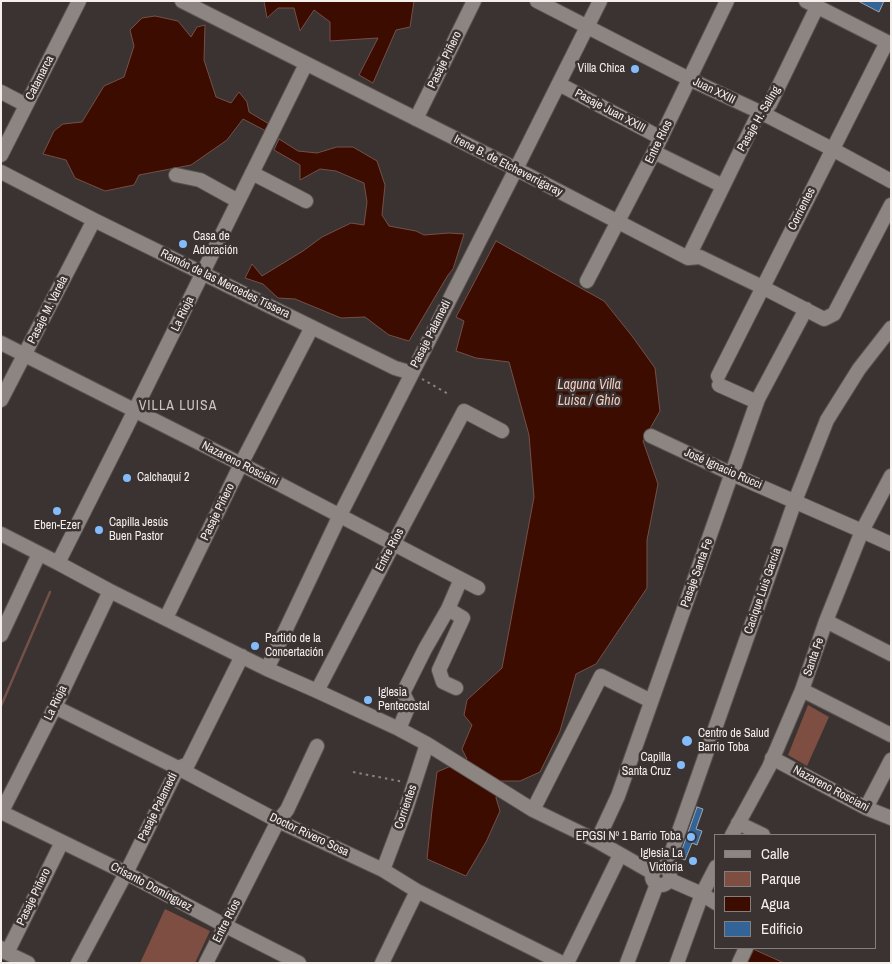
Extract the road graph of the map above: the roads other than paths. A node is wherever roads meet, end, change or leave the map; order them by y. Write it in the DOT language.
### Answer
graph roads {
  1 [pos="79,1"];
  2 [pos="182,1"];
  3 [pos="474,1"];
  4 [pos="537,1"];
  5 [pos="600,1"];
  6 [pos="728,1"];
  7 [pos="811,4"];
  8 [pos="203,6"];
  9 [pos="587,27"];
  10 [pos="889,43"];
  11 [pos="306,64"];
  12 [pos="689,79"];
  13 [pos="558,84"];
  14 [pos="1,92"];
  15 [pos="26,105"];
  16 [pos="762,113"];
  17 [pos="416,119"];
  18 [pos="661,138"];
  19 [pos="832,149"];
  20 [pos="654,152"];
  21 [pos="1,155"];
  22 [pos="516,169"];
  23 [pos="1,172"];
  24 [pos="252,173"];
  25 [pos="176,175"];
  26 [pos="891,181"];
  27 [pos="724,186"];
  28 [pos="238,201"];
  29 [pos="306,201"];
  30 [pos="891,205"];
  31 [pos="94,220"];
  32 [pos="617,222"];
  33 [pos="688,258"];
  34 [pos="202,273"];
  35 [pos="588,281"];
  36 [pos="762,287"];
  37 [pos="806,309"];
  38 [pos="312,327"];
  39 [pos="891,328"];
  40 [pos="1,343"];
  41 [pos="24,355"];
  42 [pos="412,373"];
  43 [pos="1,400"];
  44 [pos="756,402"];
  45 [pos="135,411"];
  46 [pos="502,431"];
  47 [pos="651,436"];
  48 [pos="241,464"];
  49 [pos="732,474"];
  50 [pos="891,476"];
  51 [pos="795,501"];
  52 [pos="340,515"];
  53 [pos="862,531"];
  54 [pos="1,534"];
  55 [pos="394,543"];
  56 [pos="891,544"];
  57 [pos="39,554"];
  58 [pos="58,563"];
  59 [pos="461,579"];
  60 [pos="478,588"];
  61 [pos="110,591"];
  62 [pos="448,609"];
  63 [pos="166,618"];
  64 [pos="826,621"];
  65 [pos="1,636"];
  66 [pos="891,654"];
  67 [pos="242,656"];
  68 [pos="267,668"];
  69 [pos="456,688"];
  70 [pos="802,690"];
  71 [pos="318,691"];
  72 [pos="651,701"];
  73 [pos="55,707"];
  74 [pos="399,729"];
  75 [pos="891,735"];
  76 [pos="427,744"];
  77 [pos="317,746"];
  78 [pos="772,758"];
  79 [pos="891,760"];
  80 [pos="178,768"];
  81 [pos="866,808"];
  82 [pos="533,810"];
  83 [pos="1,813"];
  84 [pos="891,818"];
  85 [pos="278,821"];
  86 [pos="735,829"];
  87 [pos="758,834"];
  88 [pos="598,841"];
  89 [pos="62,842"];
  90 [pos="620,855"];
  91 [pos="383,870"];
  92 [pos="714,871"];
  93 [pos="126,873"];
  94 [pos="661,876"];
  95 [pos="417,891"];
  96 [pos="702,894"];
  97 [pos="714,902"];
  98 [pos="224,925"];
  99 [pos="746,949"];
  100 [pos="4,950"];
  101 [pos="28,963"];
  102 [pos="78,963"];
  103 [pos="206,963"];
  104 [pos="300,963"];
  105 [pos="382,963"];
  106 [pos="562,963"];
  107 [pos="567,963"];
  108 [pos="627,963"];
  109 [pos="677,963"];
  110 [pos="739,963"];
  1 -- 15 [label="street, Catamarca"];
  2 -- 8 [label="street, Irene B. de Etcheverrigaray"];
  3 -- 17 [label="street, Pasaje Piñero"];
  4 -- 9 [label="street, Juan XXIII"];
  5 -- 9 [label="street, Pasaje Palamedi"];
  6 -- 12 [label="street, Entre Ríos"];
  7 -- 10 [label="street"];
  7 -- 16 [label="street, Pasaje H. Saling"];
  8 -- 11 [label="street, Irene B. de Etcheverrigaray"];
  9 -- 12 [label="street, Juan XXIII"];
  9 -- 13 [label="street, Pasaje Palamedi"];
  10 -- 19 [label="street, Corrientes"];
  11 -- 17 [label="street, Irene B. de Etcheverrigaray"];
  11 -- 24 [label="street, La Rioja"];
  12 -- 16 [label="street, Juan XXIII"];
  12 -- 18 [label="street, Entre Ríos"];
  13 -- 18 [label="street, Pasaje Juan XXIII"];
  13 -- 22 [label="street, Pasaje Palamedi"];
  14 -- 15 [label="street"];
  15 -- 21 [label="street, Catamarca"];
  16 -- 19 [label="street, Juan XXIII"];
  16 -- 27 [label="street, Pasaje H. Saling"];
  17 -- 22 [label="street, Irene B. de Etcheverrigaray"];
  18 -- 20 [label="street, Entre Ríos"];
  19 -- 26 [label="street, Juan XXIII"];
  19 -- 36 [label="street, Corrientes"];
  20 -- 27 [label="street"];
  20 -- 32 [label="street, Entre Ríos"];
  22 -- 32 [label="street, Irene B. de Etcheverrigaray"];
  22 -- 42 [label="street, Pasaje Palamedi"];
  23 -- 31 [label="street, Ramón de las Mercedes Tissera"];
  24 -- 28 [label="street, La Rioja"];
  24 -- 29 [label="street"];
  25 -- 28 [label="street"];
  27 -- 33 [label="street, Pasaje H. Saling"];
  28 -- 34 [label="street, La Rioja"];
  30 -- 37 [label="street, Irene B. de Etcheverrigaray"];
  31 -- 34 [label="street, Ramón de las Mercedes Tissera"];
  31 -- 41 [label="street, Pasaje M. Varela"];
  32 -- 33 [label="street, Irene B. de Etcheverrigaray"];
  32 -- 35 [label="street, Entre Ríos"];
  33 -- 36 [label="street, Irene B. de Etcheverrigaray"];
  34 -- 38 [label="street, Ramón de las Mercedes Tissera"];
  34 -- 45 [label="street, La Rioja"];
  36 -- 37 [label="street, Irene B. de Etcheverrigaray"];
  36 -- 44 [label="street, Corrientes"];
  37 -- 44 [label="street, Pasaje Santa Fe"];
  38 -- 42 [label="street, Ramón de las Mercedes Tissera"];
  38 -- 48 [label="street, Pasaje Piñero"];
  39 -- 51 [label="street, Cacique Luis García"];
  40 -- 41 [label="street, Nazareno Rosciani"];
  41 -- 43 [label="street, Pasaje M. Varela"];
  41 -- 45 [label="street, Nazareno Rosciani"];
  42 -- 52 [label="street, Pasaje Palamedi"];
  44 -- 49 [label="street, Pasaje Santa Fe"];
  45 -- 48 [label="street, Nazareno Rosciani"];
  45 -- 58 [label="street, La Rioja"];
  46 -- 55 [label="street, Entre Ríos"];
  47 -- 49 [label="street, José Ignacio Rucci"];
  48 -- 52 [label="street, Nazareno Rosciani"];
  48 -- 63 [label="street, Pasaje Piñero"];
  49 -- 51 [label="street, José Ignacio Rucci"];
  49 -- 72 [label="street, Pasaje Santa Fe"];
  50 -- 53 [label="street, Santa Fe"];
  51 -- 53 [label="street"];
  51 -- 94 [label="street, Cacique Luis García"];
  52 -- 55 [label="street, Nazareno Rosciani"];
  52 -- 68 [label="street, Pasaje Palamedi"];
  53 -- 56 [label="street"];
  53 -- 64 [label="street, Santa Fe"];
  54 -- 57 [label="street"];
  55 -- 59 [label="street, Nazareno Rosciani"];
  55 -- 71 [label="street, Entre Ríos"];
  57 -- 58 [label="street"];
  57 -- 65 [label="street"];
  58 -- 61 [label="street"];
  59 -- 60 [label="street, Nazareno Rosciani"];
  59 -- 62 [label="street"];
  61 -- 63 [label="street"];
  61 -- 73 [label="street, La Rioja"];
  62 -- 69 [label="street"];
  62 -- 74 [label="street"];
  63 -- 67 [label="street"];
  64 -- 66 [label="street"];
  64 -- 70 [label="street, Santa Fe"];
  67 -- 68 [label="street"];
  67 -- 80 [label="street, Pasaje Palamedi"];
  68 -- 71 [label="street"];
  70 -- 75 [label="street"];
  70 -- 78 [label="street, Santa Fe"];
  71 -- 74 [label="street"];
  72 -- 82 [label="street"];
  72 -- 88 [label="street, Pasaje Santa Fe"];
  73 -- 80 [label="street, Doctor Rivero Sosa"];
  73 -- 83 [label="street, La Rioja"];
  74 -- 76 [label="street"];
  76 -- 82 [label="street"];
  76 -- 91 [label="street, Corrientes"];
  77 -- 85 [label="street, Entre Ríos"];
  78 -- 81 [label="street, Nazareno Rosciani"];
  78 -- 86 [label="street, Santa Fe"];
  79 -- 81 [label="street"];
  80 -- 85 [label="street, Doctor Rivero Sosa"];
  80 -- 93 [label="street, Pasaje Palamedi"];
  81 -- 84 [label="street, Nazareno Rosciani"];
  82 -- 88 [label="street"];
  83 -- 89 [label="street, Crisanto Domínguez"];
  85 -- 91 [label="street, Doctor Rivero Sosa"];
  85 -- 98 [label="street, Entre Ríos"];
  86 -- 87 [label="street"];
  88 -- 90 [label="street"];
  89 -- 93 [label="street, Crisanto Domínguez"];
  89 -- 100 [label="street, Pasaje Piñero"];
  90 -- 94 [label="street"];
  90 -- 107 [label="street"];
  91 -- 95 [label="street, Doctor Rivero Sosa"];
  92 -- 96 [label="street"];
  93 -- 98 [label="street, Crisanto Domínguez"];
  93 -- 102 [label="street, Pasaje Palamedi"];
  94 -- 96 [label="street"];
  94 -- 108 [label="street, Cacique Luis García"];
  95 -- 105 [label="street"];
  95 -- 106 [label="street, Doctor Rivero Sosa"];
  96 -- 97 [label="street"];
  96 -- 109 [label="street"];
  98 -- 103 [label="street, Entre Ríos"];
  98 -- 104 [label="street, Crisanto Domínguez"];
  99 -- 110 [label="street"];
  100 -- 101 [label="street"];
}
